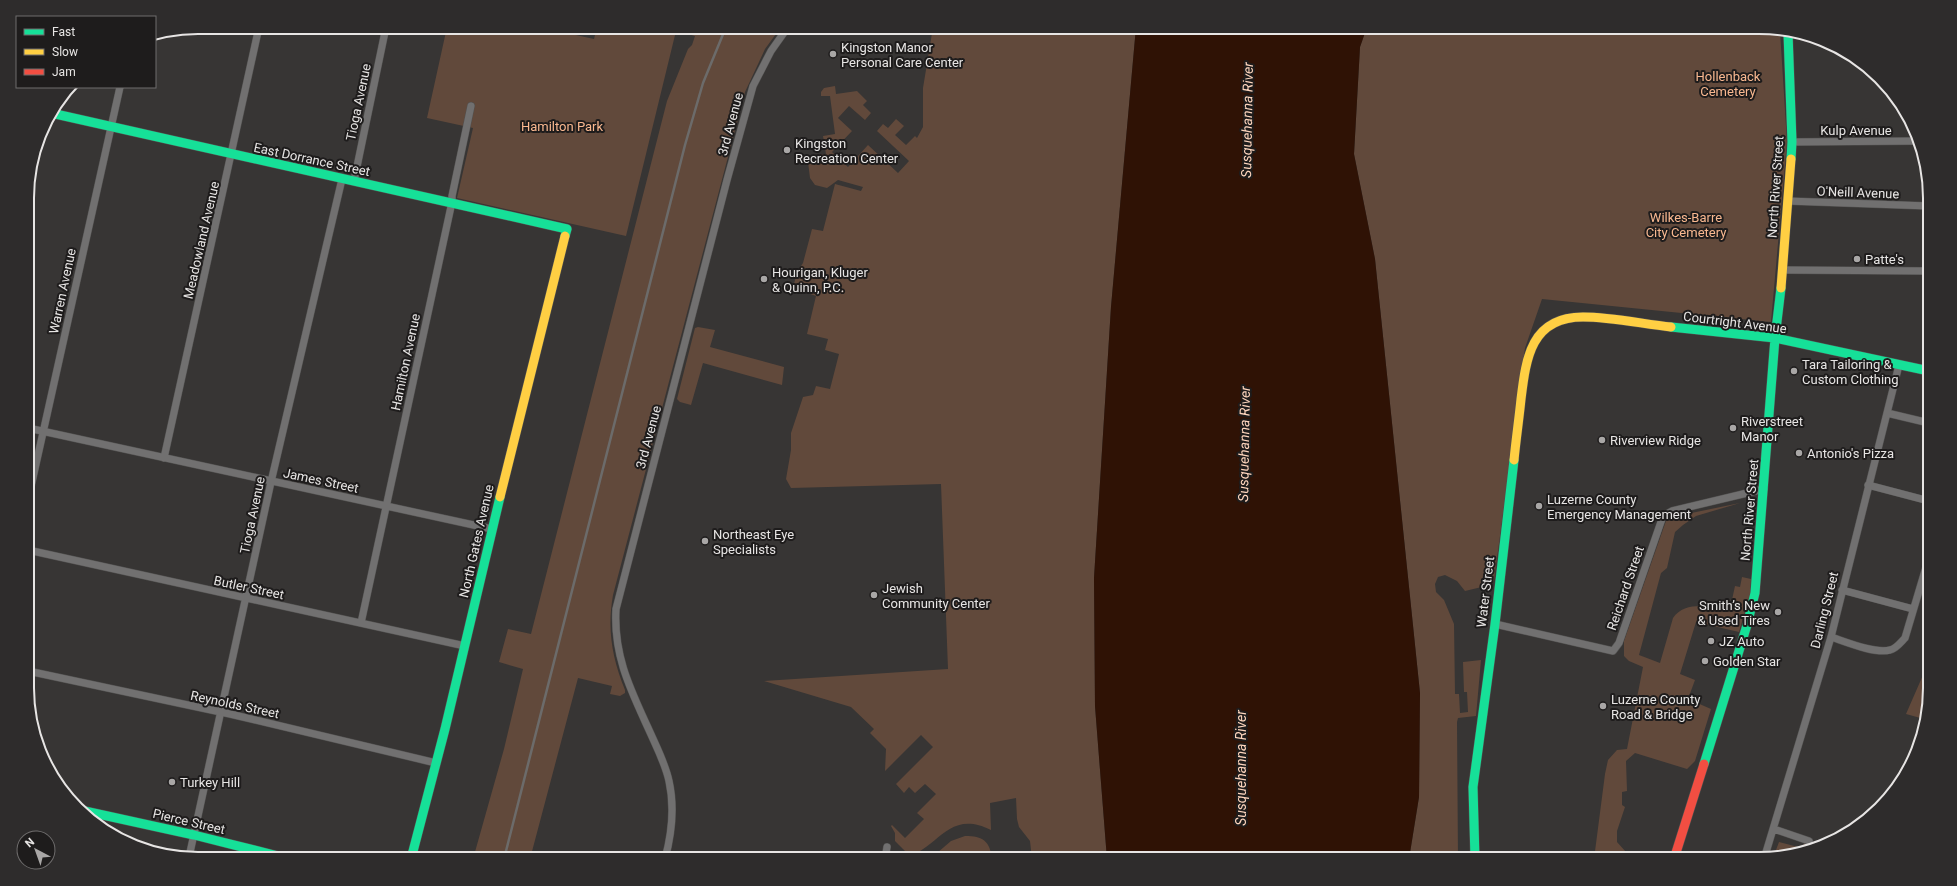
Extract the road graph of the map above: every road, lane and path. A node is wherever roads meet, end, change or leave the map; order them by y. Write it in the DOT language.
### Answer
graph roads {
  1 [pos="258,34"];
  2 [pos="385,34"];
  3 [pos="783,34"];
  4 [pos="1788,36"];
  5 [pos="120,88"];
  6 [pos="471,106"];
  7 [pos="57,114"];
  8 [pos="111,127"];
  9 [pos="1913,141"];
  10 [pos="1792,142"];
  11 [pos="232,155"];
  12 [pos="342,179"];
  13 [pos="354,181"];
  14 [pos="1787,200"];
  15 [pos="452,202"];
  16 [pos="1923,206"];
  17 [pos="567,229"];
  18 [pos="1783,270"];
  19 [pos="1923,271"];
  20 [pos="1540,332"];
  21 [pos="1775,338"];
  22 [pos="1899,365"];
  23 [pos="1923,370"];
  24 [pos="1886,413"];
  25 [pos="1923,422"];
  26 [pos="34,429"];
  27 [pos="44,431"];
  28 [pos="164,458"];
  29 [pos="34,474"];
  30 [pos="271,482"];
  31 [pos="1868,485"];
  32 [pos="1764,489"];
  33 [pos="1923,498"];
  34 [pos="387,506"];
  35 [pos="492,529"];
  36 [pos="34,551"];
  37 [pos="1923,578"];
  38 [pos="1842,590"];
  39 [pos="246,598"];
  40 [pos="1914,609"];
  41 [pos="361,623"];
  42 [pos="1495,624"];
  43 [pos="1831,637"];
  44 [pos="465,646"];
  45 [pos="34,671"];
  46 [pos="221,713"];
  47 [pos="436,763"];
  48 [pos="92,813"];
  49 [pos="1774,829"];
  50 [pos="194,835"];
  51 [pos="1809,841"];
  52 [pos="887,847"];
  53 [pos="190,852"];
  54 [pos="262,852"];
  55 [pos="413,852"];
  56 [pos="667,852"];
  57 [pos="886,852"];
  58 [pos="1475,852"];
  59 [pos="1676,852"];
  60 [pos="1766,852"];
  1 -- 11 [label="street, Meadowland Avenue"];
  2 -- 13 [label="street, Tioga Avenue"];
  3 -- 56 [label="street, 3rd Avenue"];
  4 -- 10 [label="street, North River Street"];
  5 -- 8 [label="street, Warren Avenue"];
  6 -- 15 [label="street, Hamilton Avenue"];
  7 -- 8 [label="street, East Dorrance Street"];
  8 -- 11 [label="street, East Dorrance Street"];
  8 -- 27 [label="street, Warren Avenue"];
  9 -- 10 [label="street, Kulp Avenue"];
  10 -- 14 [label="street, North River Street"];
  11 -- 12 [label="street, East Dorrance Street"];
  11 -- 28 [label="street, Meadowland Avenue"];
  12 -- 13 [label="street, East Dorrance Street"];
  12 -- 30 [label="street, Tioga Avenue"];
  13 -- 15 [label="street, East Dorrance Street"];
  14 -- 16 [label="street, O'Neill Avenue"];
  14 -- 18 [label="street, North River Street"];
  15 -- 17 [label="street, East Dorrance Street"];
  15 -- 34 [label="street, Hamilton Avenue"];
  17 -- 35 [label="street, North Gates Avenue"];
  18 -- 19 [label="street"];
  18 -- 21 [label="street, North River Street"];
  20 -- 21 [label="street, Courtright Avenue"];
  20 -- 42 [label="street, Water Street"];
  21 -- 22 [label="street, Courtright Avenue"];
  21 -- 32 [label="street, North River Street"];
  22 -- 23 [label="street, Courtright Avenue"];
  22 -- 24 [label="street, Darling Street"];
  24 -- 25 [label="street"];
  24 -- 31 [label="street, Darling Street"];
  26 -- 27 [label="street, James Street"];
  27 -- 28 [label="street, James Street"];
  27 -- 29 [label="street, Warren Avenue"];
  28 -- 30 [label="street, James Street"];
  30 -- 34 [label="street, James Street"];
  30 -- 39 [label="street, Tioga Avenue"];
  31 -- 33 [label="street"];
  31 -- 38 [label="street, Darling Street"];
  32 -- 42 [label="street, Reichard Street"];
  32 -- 59 [label="street, North River Street"];
  34 -- 35 [label="street, James Street"];
  34 -- 41 [label="street, Hamilton Avenue"];
  35 -- 44 [label="street, North Gates Avenue"];
  36 -- 39 [label="street, Butler Street"];
  37 -- 40 [label="street"];
  38 -- 40 [label="street"];
  38 -- 43 [label="street, Darling Street"];
  39 -- 41 [label="street, Butler Street"];
  39 -- 46 [label="street, Tioga Avenue"];
  40 -- 43 [label="street"];
  41 -- 44 [label="street, Butler Street"];
  42 -- 58 [label="street, Water Street"];
  43 -- 49 [label="street, Darling Street"];
  44 -- 47 [label="street, North Gates Avenue"];
  45 -- 46 [label="street, Reynolds Street"];
  46 -- 47 [label="street, Reynolds Street"];
  46 -- 50 [label="street, Tioga Avenue"];
  47 -- 55 [label="street, North Gates Avenue"];
  48 -- 50 [label="street, Pierce Street"];
  49 -- 51 [label="street"];
  49 -- 60 [label="street, Darling Street"];
  50 -- 53 [label="street, Tioga Avenue"];
  50 -- 54 [label="street, Pierce Street"];
  52 -- 57 [label="street"];
}
